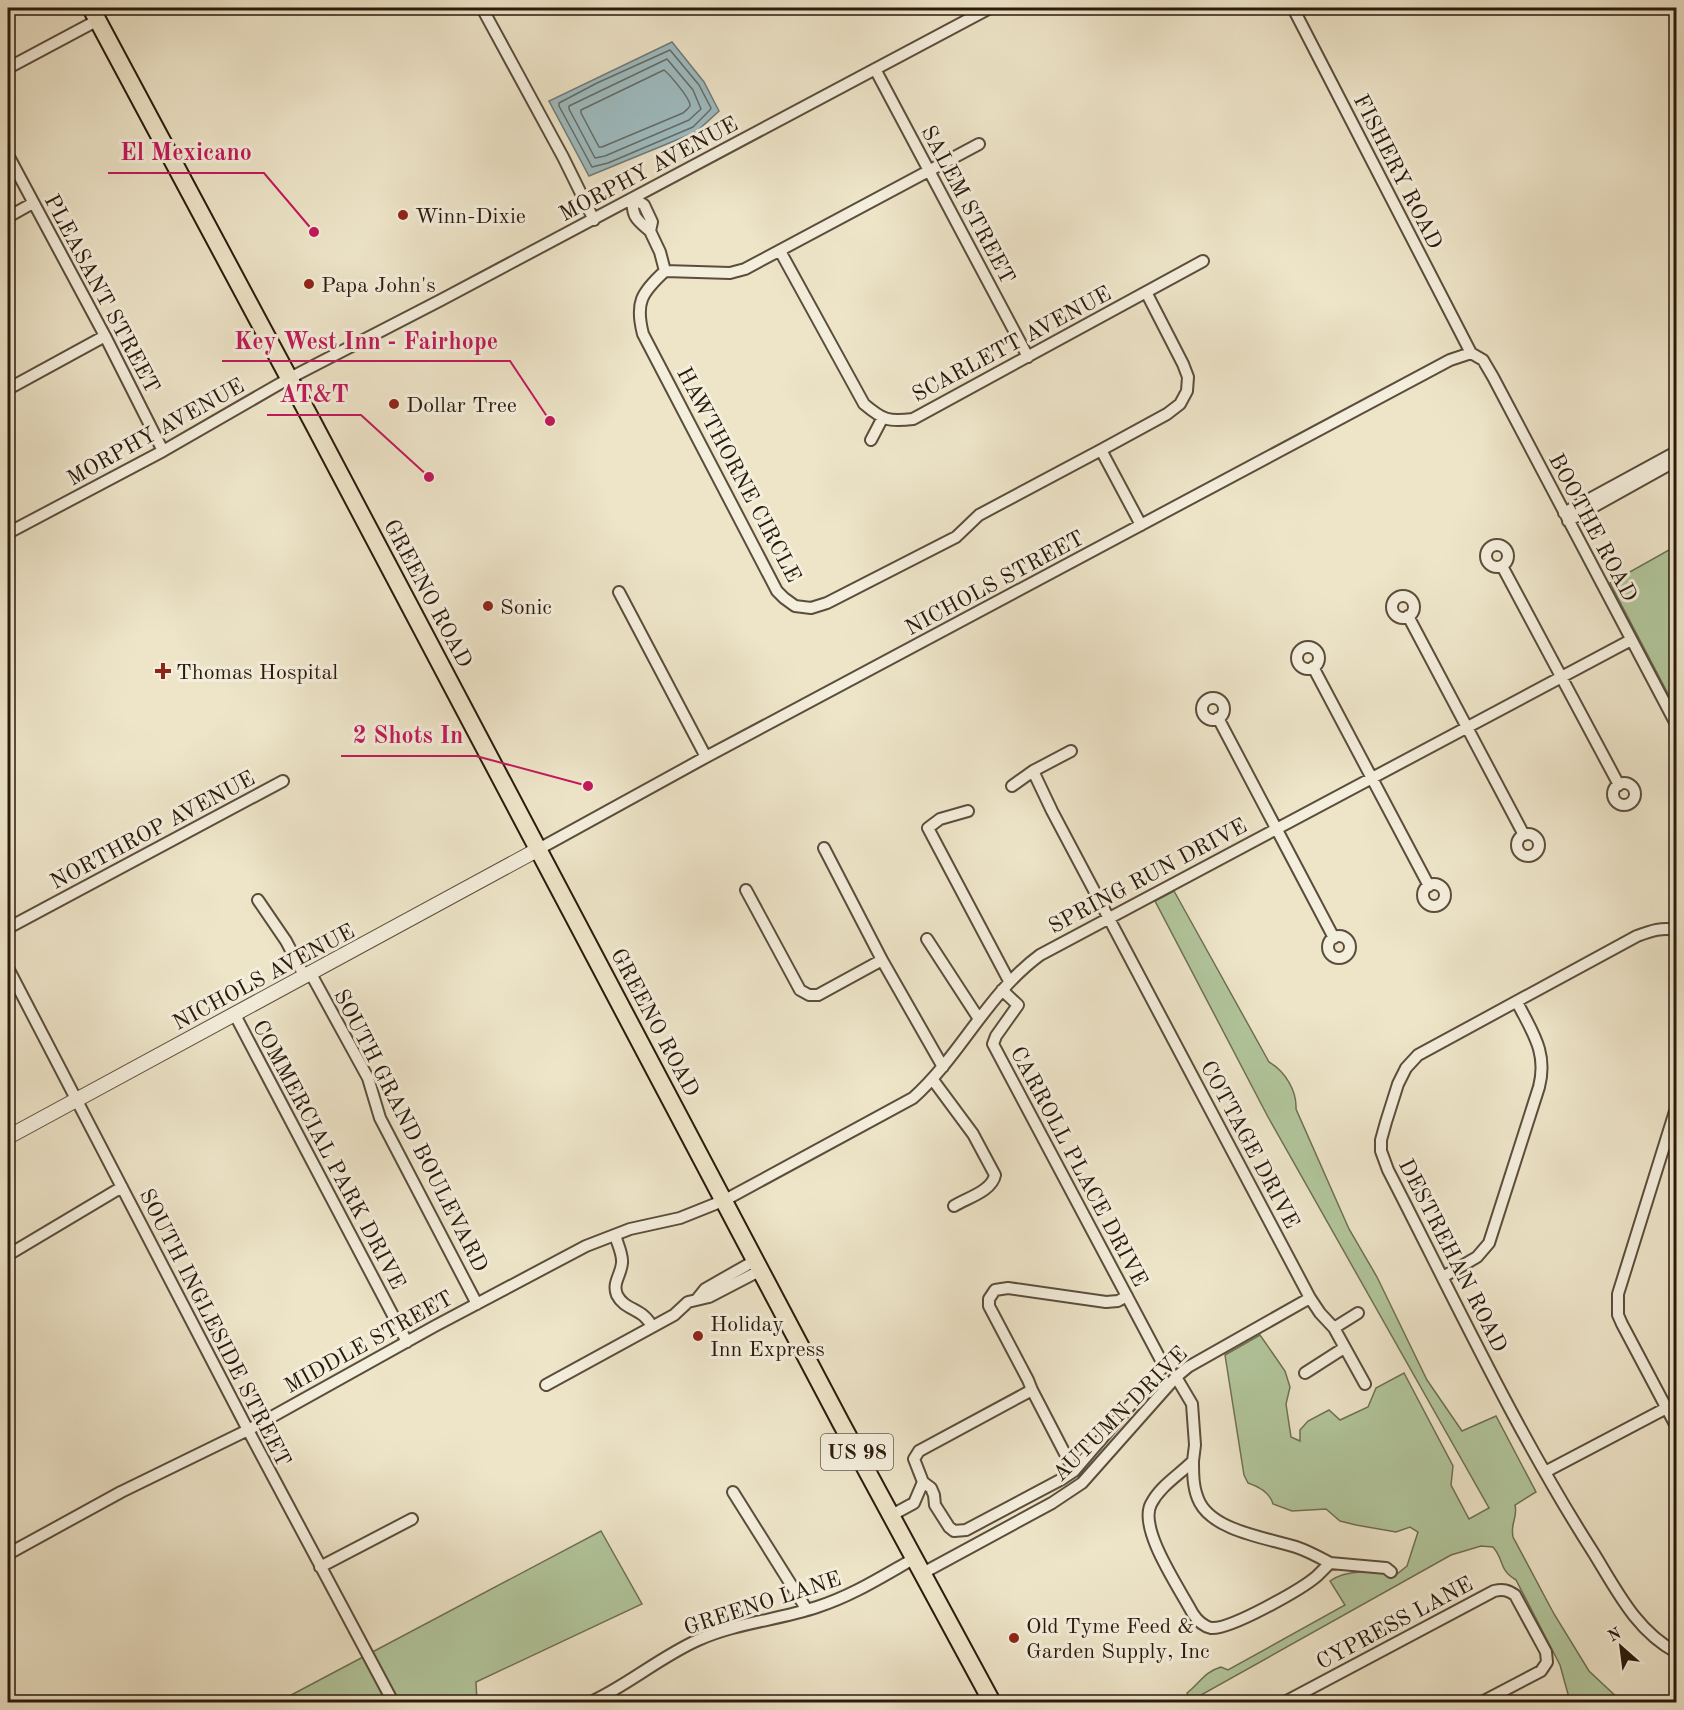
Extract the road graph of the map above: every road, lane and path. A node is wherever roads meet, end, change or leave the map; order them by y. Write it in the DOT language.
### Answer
graph roads {
  1 [pos="482,8"];
  2 [pos="990,8"];
  3 [pos="1293,8"];
  4 [pos="94,14"];
  5 [pos="8,68"];
  6 [pos="875,69"];
  7 [pos="979,144"];
  8 [pos="8,155"];
  9 [pos="929,171"];
  10 [pos="633,198"];
  11 [pos="33,203"];
  12 [pos="8,217"];
  13 [pos="594,219"];
  14 [pos="780,251"];
  15 [pos="1203,261"];
  16 [pos="665,271"];
  17 [pos="1146,292"];
  18 [pos="105,336"];
  19 [pos="1471,352"];
  20 [pos="1028,357"];
  21 [pos="288,379"];
  22 [pos="8,389"];
  23 [pos="882,419"];
  24 [pos="871,440"];
  25 [pos="1101,450"];
  26 [pos="163,451"];
  27 [pos="1677,452"];
  28 [pos="1677,461"];
  29 [pos="1566,517"];
  30 [pos="1141,525"];
  31 [pos="8,532"];
  32 [pos="1502,566"];
  33 [pos="619,592"];
  34 [pos="1408,616"];
  35 [pos="1632,640"];
  36 [pos="1313,668"];
  37 [pos="1561,677"];
  38 [pos="1218,718"];
  39 [pos="1677,724"];
  40 [pos="1467,729"];
  41 [pos="1071,751"];
  42 [pos="706,757"];
  43 [pos="1033,771"];
  44 [pos="1371,779"];
  45 [pos="283,781"];
  46 [pos="1619,785"];
  47 [pos="1012,786"];
  48 [pos="968,811"];
  49 [pos="1277,828"];
  50 [pos="1524,835"];
  51 [pos="824,848"];
  52 [pos="537,850"];
  53 [pos="1429,886"];
  54 [pos="746,890"];
  55 [pos="258,900"];
  56 [pos="1108,917"];
  57 [pos="8,928"];
  58 [pos="1677,930"];
  59 [pos="1334,938"];
  60 [pos="927,939"];
  61 [pos="882,960"];
  62 [pos="8,968"];
  63 [pos="308,976"];
  64 [pos="1009,981"];
  65 [pos="1002,990"];
  66 [pos="1517,1002"];
  67 [pos="235,1015"];
  68 [pos="979,1019"];
  69 [pos="943,1067"];
  70 [pos="933,1080"];
  71 [pos="76,1100"];
  72 [pos="1677,1108"];
  73 [pos="8,1137"];
  74 [pos="122,1187"];
  75 [pos="725,1200"];
  76 [pos="954,1206"];
  77 [pos="615,1235"];
  78 [pos="8,1255"];
  79 [pos="759,1265"];
  80 [pos="1443,1277"];
  81 [pos="1127,1296"];
  82 [pos="1310,1298"];
  83 [pos="477,1304"];
  84 [pos="1358,1313"];
  85 [pos="652,1327"];
  86 [pos="1334,1328"];
  87 [pos="407,1342"];
  88 [pos="1344,1348"];
  89 [pos="1305,1373"];
  90 [pos="1176,1377"];
  91 [pos="1365,1384"];
  92 [pos="546,1385"];
  93 [pos="1032,1390"];
  94 [pos="1672,1405"];
  95 [pos="1677,1426"];
  96 [pos="248,1430"];
  97 [pos="1193,1461"];
  98 [pos="1074,1471"];
  99 [pos="1545,1472"];
  100 [pos="923,1482"];
  101 [pos="733,1492"];
  102 [pos="914,1503"];
  103 [pos="935,1505"];
  104 [pos="892,1515"];
  105 [pos="412,1519"];
  106 [pos="8,1554"];
  107 [pos="915,1558"];
  108 [pos="1330,1563"];
  109 [pos="320,1567"];
  110 [pos="1391,1572"];
  111 [pos="923,1573"];
  112 [pos="807,1610"];
  113 [pos="1677,1652"];
  114 [pos="393,1702"];
  115 [pos="591,1702"];
  116 [pos="992,1702"];
  117 [pos="1285,1702"];
  118 [pos="1482,1702"];
  1 -- 13 [label="street"];
  2 -- 6 [label="street, MORPHY AVENUE"];
  3 -- 19 [label="street, FISHERY ROAD"];
  4 -- 5 [label="street"];
  4 -- 21 [label="main road, GREENO ROAD / US 98"];
  6 -- 9 [label="street, SALEM STREET"];
  6 -- 10 [label="street, MORPHY AVENUE"];
  7 -- 9 [label="street"];
  8 -- 11 [label="street, PLEASANT STREET"];
  9 -- 14 [label="street"];
  9 -- 20 [label="street, SALEM STREET"];
  10 -- 13 [label="street, MORPHY AVENUE"];
  10 -- 16 [label="street"];
  11 -- 12 [label="street"];
  11 -- 18 [label="street, PLEASANT STREET"];
  13 -- 21 [label="street, MORPHY AVENUE"];
  14 -- 16 [label="street"];
  14 -- 23 [label="street"];
  15 -- 17 [label="street, SCARLETT AVENUE"];
  16 -- 25 [label="street, HAWTHORNE CIRCLE"];
  17 -- 20 [label="street, SCARLETT AVENUE"];
  17 -- 25 [label="street, HAWTHORNE CIRCLE"];
  18 -- 22 [label="street"];
  18 -- 26 [label="street, PLEASANT STREET"];
  19 -- 29 [label="street, BOOTHE ROAD"];
  19 -- 30 [label="street, NICHOLS STREET"];
  20 -- 23 [label="street, SCARLETT AVENUE"];
  21 -- 26 [label="street, MORPHY AVENUE"];
  21 -- 52 [label="main road, GREENO ROAD / US 98"];
  23 -- 24 [label="street"];
  25 -- 30 [label="street"];
  26 -- 31 [label="street, MORPHY AVENUE"];
  27 -- 29 [label="street"];
  28 -- 29 [label="street"];
  29 -- 35 [label="street, BOOTHE ROAD"];
  30 -- 42 [label="street, NICHOLS STREET"];
  32 -- 37 [label="street"];
  33 -- 42 [label="street"];
  34 -- 40 [label="street"];
  35 -- 37 [label="street, SPRING RUN DRIVE"];
  35 -- 39 [label="street, BOOTHE ROAD"];
  36 -- 44 [label="street"];
  37 -- 40 [label="street, SPRING RUN DRIVE"];
  37 -- 46 [label="street"];
  38 -- 49 [label="street"];
  40 -- 44 [label="street, SPRING RUN DRIVE"];
  40 -- 50 [label="street"];
  41 -- 43 [label="street"];
  42 -- 52 [label="street, NICHOLS STREET"];
  43 -- 47 [label="street"];
  43 -- 56 [label="street, COTTAGE DRIVE"];
  44 -- 49 [label="street, SPRING RUN DRIVE"];
  44 -- 53 [label="street"];
  45 -- 57 [label="street, NORTHROP AVENUE"];
  48 -- 64 [label="street"];
  49 -- 56 [label="street, SPRING RUN DRIVE"];
  49 -- 59 [label="street"];
  51 -- 61 [label="street"];
  52 -- 63 [label="street, NICHOLS AVENUE"];
  52 -- 75 [label="main road, GREENO ROAD / US 98"];
  54 -- 61 [label="street"];
  55 -- 63 [label="street, SOUTH GRAND BOULEVARD"];
  56 -- 64 [label="street, SPRING RUN DRIVE"];
  56 -- 82 [label="street, COTTAGE DRIVE"];
  58 -- 66 [label="street, DESTREHAN ROAD"];
  60 -- 68 [label="street"];
  61 -- 69 [label="street"];
  62 -- 71 [label="street, SOUTH INGLESIDE STREET"];
  63 -- 67 [label="street, NICHOLS AVENUE"];
  63 -- 83 [label="street, SOUTH GRAND BOULEVARD"];
  64 -- 65 [label="street, SPRING RUN DRIVE"];
  65 -- 68 [label="street, SPRING RUN DRIVE"];
  65 -- 81 [label="street, CARROLL PLACE DRIVE"];
  66 -- 80 [label="street"];
  66 -- 80 [label="street, DESTREHAN ROAD"];
  67 -- 71 [label="street, NICHOLS AVENUE"];
  67 -- 87 [label="street, COMMERCIAL PARK DRIVE"];
  68 -- 69 [label="street, SPRING RUN DRIVE"];
  69 -- 70 [label="street, SPRING RUN DRIVE"];
  70 -- 75 [label="street, SPRING RUN DRIVE"];
  70 -- 76 [label="street"];
  71 -- 73 [label="street, NICHOLS AVENUE"];
  71 -- 74 [label="street, SOUTH INGLESIDE STREET"];
  72 -- 94 [label="street"];
  74 -- 78 [label="street"];
  74 -- 96 [label="street, SOUTH INGLESIDE STREET"];
  75 -- 77 [label="street, MIDDLE STREET"];
  75 -- 79 [label="main road, US 98"];
  77 -- 83 [label="street, MIDDLE STREET"];
  77 -- 85 [label="street"];
  79 -- 85 [label="street"];
  79 -- 104 [label="main road, US 98"];
  80 -- 99 [label="street, DESTREHAN ROAD"];
  81 -- 93 [label="street"];
  81 -- 98 [label="street, CARROLL PLACE DRIVE"];
  82 -- 86 [label="street, COTTAGE DRIVE"];
  82 -- 90 [label="street, AUTUMN DRIVE"];
  83 -- 87 [label="street, MIDDLE STREET"];
  84 -- 86 [label="street"];
  85 -- 92 [label="street"];
  86 -- 88 [label="street, COTTAGE DRIVE"];
  87 -- 96 [label="street, MIDDLE STREET"];
  88 -- 89 [label="street"];
  88 -- 91 [label="street, COTTAGE DRIVE"];
  90 -- 97 [label="street"];
  90 -- 111 [label="street, AUTUMN DRIVE"];
  93 -- 98 [label="street"];
  93 -- 100 [label="street"];
  94 -- 95 [label="street"];
  94 -- 99 [label="street"];
  96 -- 106 [label="street, MIDDLE STREET"];
  96 -- 109 [label="street, SOUTH INGLESIDE STREET"];
  97 -- 108 [label="street"];
  97 -- 108 [label="street"];
  98 -- 103 [label="street"];
  99 -- 113 [label="street, DESTREHAN ROAD"];
  100 -- 102 [label="street"];
  100 -- 103 [label="street"];
  101 -- 112 [label="street"];
  102 -- 103 [label="street"];
  102 -- 104 [label="street"];
  104 -- 107 [label="main road, US 98"];
  105 -- 109 [label="street"];
  107 -- 111 [label="main road, US 98"];
  107 -- 112 [label="street, GREENO LANE"];
  108 -- 110 [label="street"];
  109 -- 114 [label="street, SOUTH INGLESIDE STREET"];
  111 -- 116 [label="main road, US 98"];
  112 -- 115 [label="street, GREENO LANE"];
  117 -- 118 [label="street, CYPRESS LANE"];
}
